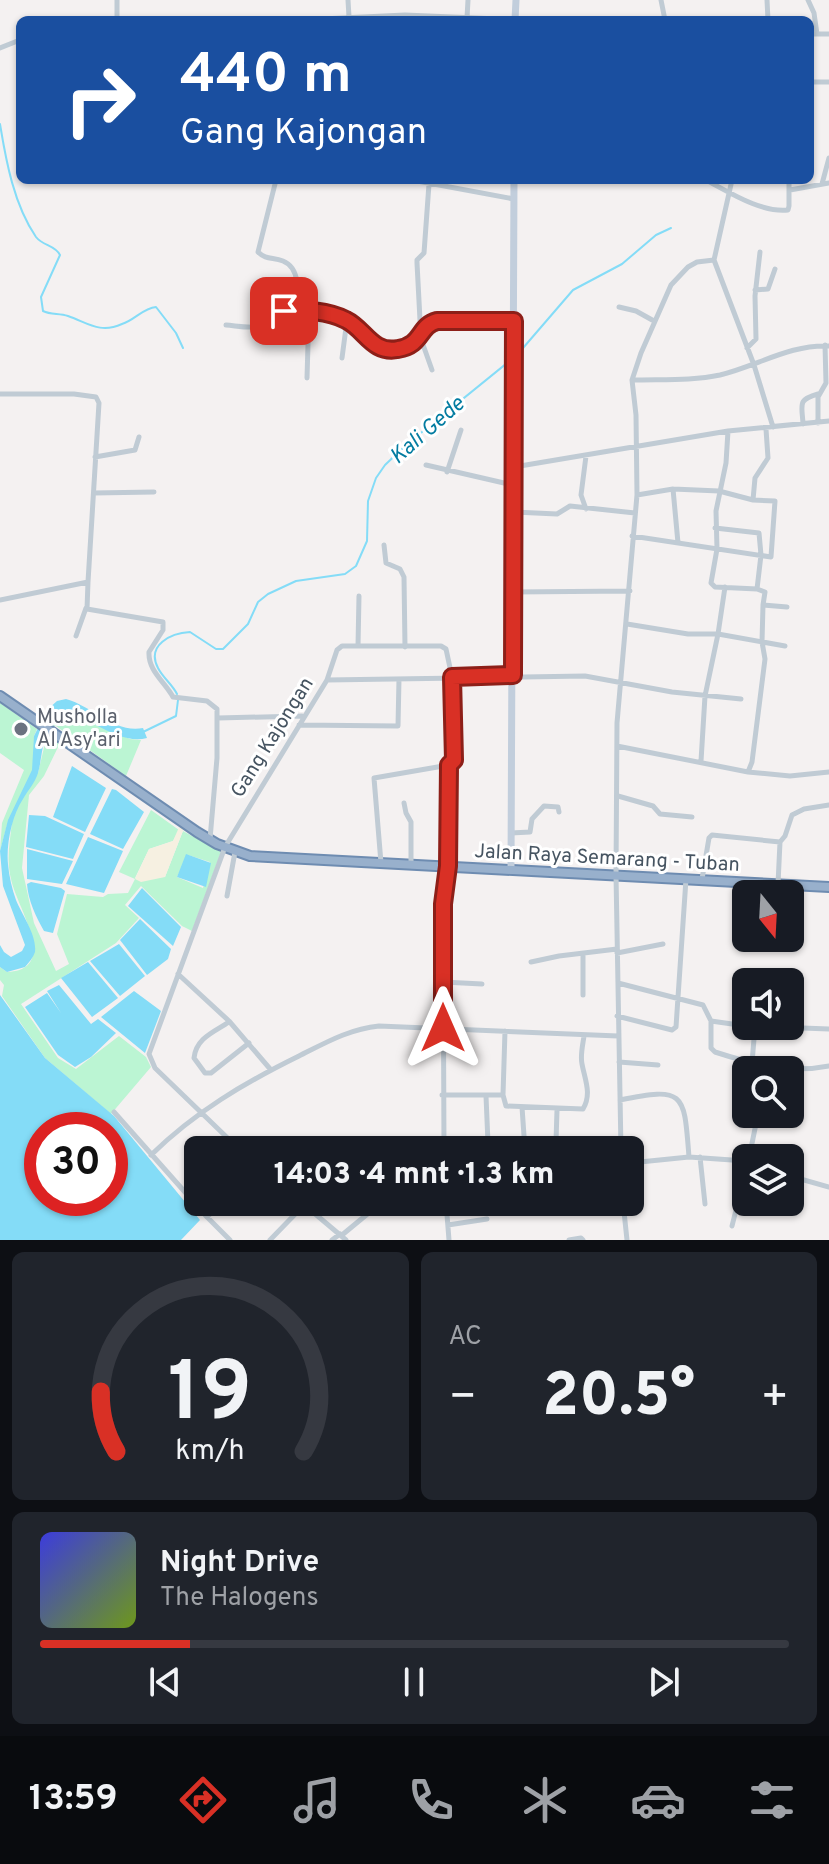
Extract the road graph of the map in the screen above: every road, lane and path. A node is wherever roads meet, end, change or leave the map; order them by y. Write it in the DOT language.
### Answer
graph roads {
  1 [pos="377,16"];
  2 [pos="426,16"];
  3 [pos="829,158"];
  4 [pos="826,183"];
  5 [pos="275,184"];
  6 [pos="429,184"];
  7 [pos="514,184"];
  8 [pos="714,184"];
  9 [pos="731,184"];
  10 [pos="789,184"];
  11 [pos="790,190"];
  12 [pos="730,192"];
  13 [pos="514,199"];
  14 [pos="760,252"];
  15 [pos="714,260"];
  16 [pos="775,269"];
  17 [pos="755,290"];
  18 [pos="619,307"];
  19 [pos="297,310"];
  20 [pos="309,311"];
  21 [pos="347,320"];
  22 [pos="514,321"];
  23 [pos="654,321"];
  24 [pos="226,325"];
  25 [pos="422,333"];
  26 [pos="827,346"];
  27 [pos="747,348"];
  28 [pos="342,358"];
  29 [pos="754,365"];
  30 [pos="432,370"];
  31 [pos="307,378"];
  32 [pos="632,380"];
  33 [pos="0,394"];
  34 [pos="819,394"];
  35 [pos="829,421"];
  36 [pos="818,423"];
  37 [pos="803,424"];
  38 [pos="770,428"];
  39 [pos="461,430"];
  40 [pos="728,431"];
  41 [pos="139,437"];
  42 [pos="636,446"];
  43 [pos="586,456"];
  44 [pos="95,457"];
  45 [pos="426,465"];
  46 [pos="514,467"];
  47 [pos="447,472"];
  48 [pos="514,486"];
  49 [pos="673,489"];
  50 [pos="719,491"];
  51 [pos="154,492"];
  52 [pos="94,493"];
  53 [pos="637,495"];
  54 [pos="753,500"];
  55 [pos="586,509"];
  56 [pos="514,512"];
  57 [pos="635,513"];
  58 [pos="715,528"];
  59 [pos="632,536"];
  60 [pos="678,543"];
  61 [pos="384,545"];
  62 [pos="717,549"];
  63 [pos="761,555"];
  64 [pos="88,582"];
  65 [pos="725,587"];
  66 [pos="757,589"];
  67 [pos="630,591"];
  68 [pos="513,592"];
  69 [pos="359,596"];
  70 [pos="0,600"];
  71 [pos="763,605"];
  72 [pos="787,607"];
  73 [pos="86,608"];
  74 [pos="627,624"];
  75 [pos="718,634"];
  76 [pos="76,636"];
  77 [pos="762,642"];
  78 [pos="358,646"];
  79 [pos="785,646"];
  80 [pos="405,647"];
  81 [pos="513,675"];
  82 [pos="452,677"];
  83 [pos="399,679"];
  84 [pos="327,680"];
  85 [pos="619,682"];
  86 [pos="0,696"];
  87 [pos="705,696"];
  88 [pos="741,699"];
  89 [pos="303,716"];
  90 [pos="218,718"];
  91 [pos="299,725"];
  92 [pos="617,746"];
  93 [pos="701,761"];
  94 [pos="449,765"];
  95 [pos="748,772"];
  96 [pos="829,772"];
  97 [pos="618,796"];
  98 [pos="404,803"];
  99 [pos="829,805"];
  100 [pos="559,812"];
  101 [pos="692,817"];
  102 [pos="511,833"];
  103 [pos="210,840"];
  104 [pos="780,842"];
  105 [pos="225,847"];
  106 [pos="235,852"];
  107 [pos="381,863"];
  108 [pos="411,865"];
  109 [pos="448,866"];
  110 [pos="511,870"];
  111 [pos="616,875"];
  112 [pos="686,879"];
  113 [pos="702,879"];
  114 [pos="778,880"];
  115 [pos="732,881"];
  116 [pos="804,886"];
  117 [pos="829,887"];
  118 [pos="227,896"];
  119 [pos="663,944"];
  120 [pos="617,951"];
  121 [pos="583,954"];
  122 [pos="531,962"];
  123 [pos="178,974"];
  124 [pos="443,982"];
  125 [pos="618,983"];
  126 [pos="482,984"];
  127 [pos="583,995"];
  128 [pos="680,998"];
  129 [pos="617,1016"];
  130 [pos="229,1021"];
  131 [pos="711,1021"];
  132 [pos="732,1024"];
  133 [pos="443,1028"];
  134 [pos="804,1028"];
  135 [pos="829,1029"];
  136 [pos="505,1031"];
  137 [pos="584,1036"];
  138 [pos="618,1036"];
  139 [pos="249,1043"];
  140 [pos="732,1056"];
  141 [pos="619,1062"];
  142 [pos="658,1065"];
  143 [pos="829,1066"];
  144 [pos="271,1070"];
  145 [pos="804,1070"];
  146 [pos="442,1095"];
  147 [pos="503,1095"];
  148 [pos="486,1096"];
  149 [pos="620,1100"];
  150 [pos="522,1107"];
  151 [pos="557,1110"];
  152 [pos="200,1112"];
  153 [pos="128,1128"];
  154 [pos="225,1136"];
  155 [pos="443,1136"];
  156 [pos="488,1136"];
  157 [pos="524,1136"];
  158 [pos="556,1136"];
  159 [pos="621,1136"];
  160 [pos="151,1155"];
  161 [pos="689,1157"];
  162 [pos="700,1157"];
  163 [pos="732,1159"];
  164 [pos="644,1162"];
  165 [pos="804,1180"];
  166 [pos="829,1187"];
  167 [pos="705,1204"];
  168 [pos="291,1216"];
  169 [pos="318,1216"];
  170 [pos="366,1216"];
  171 [pos="447,1216"];
  172 [pos="624,1216"];
  173 [pos="734,1216"];
  174 [pos="207,1217"];
  175 [pos="487,1219"];
  176 [pos="448,1225"];
  177 [pos="732,1226"];
  178 [pos="343,1236"];
  179 [pos="230,1240"];
  180 [pos="270,1240"];
  181 [pos="332,1240"];
  182 [pos="449,1240"];
  183 [pos="569,1240"];
  184 [pos="583,1240"];
  185 [pos="627,1240"];
  1 -- 2 [label="street"];
  3 -- 4 [label="street"];
  4 -- 11 [label="street"];
  5 -- 19 [label="street"];
  6 -- 13 [label="street"];
  6 -- 25 [label="street"];
  7 -- 13 [label="main road"];
  8 -- 12 [label="street"];
  9 -- 12 [label="street"];
  10 -- 11 [label="street"];
  11 -- 12 [label="street"];
  12 -- 15 [label="street"];
  13 -- 22 [label="main road"];
  14 -- 17 [label="street"];
  15 -- 23 [label="street"];
  15 -- 27 [label="street"];
  16 -- 17 [label="street"];
  17 -- 27 [label="street"];
  18 -- 23 [label="street"];
  19 -- 20 [label="street"];
  19 -- 24 [label="street"];
  20 -- 21 [label="street"];
  20 -- 31 [label="street"];
  21 -- 25 [label="street"];
  21 -- 28 [label="street"];
  22 -- 25 [label="street"];
  22 -- 46 [label="main road"];
  23 -- 32 [label="street"];
  25 -- 30 [label="street"];
  26 -- 29 [label="street"];
  26 -- 34 [label="street"];
  27 -- 29 [label="street"];
  29 -- 32 [label="street"];
  29 -- 38 [label="street"];
  32 -- 42 [label="street"];
  33 -- 44 [label="street"];
  34 -- 36 [label="street"];
  34 -- 37 [label="street"];
  35 -- 36 [label="street"];
  36 -- 37 [label="street"];
  37 -- 38 [label="street"];
  38 -- 40 [label="street"];
  38 -- 54 [label="street"];
  39 -- 47 [label="street"];
  40 -- 42 [label="street"];
  40 -- 50 [label="street"];
  41 -- 44 [label="street"];
  42 -- 43 [label="street"];
  42 -- 53 [label="street"];
  43 -- 46 [label="street"];
  43 -- 55 [label="street"];
  44 -- 52 [label="street"];
  45 -- 47 [label="street"];
  46 -- 48 [label="main road"];
  47 -- 48 [label="street"];
  48 -- 56 [label="main road"];
  49 -- 50 [label="street"];
  49 -- 53 [label="street"];
  49 -- 60 [label="street"];
  50 -- 54 [label="street"];
  50 -- 58 [label="street"];
  51 -- 52 [label="street"];
  52 -- 64 [label="street"];
  53 -- 57 [label="street"];
  54 -- 63 [label="street"];
  55 -- 56 [label="street"];
  55 -- 57 [label="street"];
  56 -- 68 [label="main road"];
  57 -- 59 [label="street"];
  58 -- 62 [label="street"];
  58 -- 63 [label="street"];
  59 -- 60 [label="street"];
  59 -- 67 [label="street"];
  60 -- 62 [label="street"];
  61 -- 80 [label="street"];
  62 -- 63 [label="street"];
  62 -- 65 [label="street"];
  63 -- 66 [label="street"];
  64 -- 70 [label="street"];
  64 -- 73 [label="street"];
  65 -- 66 [label="street"];
  65 -- 75 [label="street"];
  66 -- 71 [label="street"];
  67 -- 68 [label="street"];
  67 -- 74 [label="street"];
  68 -- 81 [label="main road"];
  69 -- 78 [label="street"];
  71 -- 72 [label="street"];
  71 -- 77 [label="street"];
  73 -- 76 [label="street"];
  73 -- 90 [label="street"];
  74 -- 75 [label="street"];
  74 -- 85 [label="street"];
  75 -- 77 [label="street"];
  75 -- 87 [label="street"];
  77 -- 79 [label="street"];
  77 -- 95 [label="street"];
  78 -- 80 [label="street"];
  78 -- 84 [label="street"];
  80 -- 82 [label="street"];
  81 -- 82 [label="street, Gang Kajongan"];
  81 -- 85 [label="street, Gang Kajongan"];
  81 -- 102 [label="main road"];
  82 -- 83 [label="street, Gang Kajongan"];
  82 -- 94 [label="street"];
  83 -- 84 [label="street, Gang Kajongan"];
  83 -- 91 [label="street"];
  84 -- 89 [label="street, Gang Kajongan"];
  85 -- 87 [label="street, Gang Kajongan"];
  85 -- 92 [label="street"];
  86 -- 103 [label="highway, Jalan Raya Semarang - Tuban"];
  87 -- 88 [label="street, Gang Kajongan"];
  87 -- 93 [label="street"];
  89 -- 90 [label="street"];
  89 -- 91 [label="street, Gang Kajongan"];
  90 -- 103 [label="street"];
  91 -- 105 [label="street, Gang Kajongan"];
  92 -- 93 [label="street"];
  92 -- 97 [label="street"];
  93 -- 95 [label="street"];
  94 -- 107 [label="street"];
  94 -- 109 [label="street"];
  95 -- 96 [label="street"];
  97 -- 101 [label="street"];
  97 -- 111 [label="street"];
  98 -- 108 [label="street"];
  99 -- 104 [label="street"];
  100 -- 102 [label="street"];
  102 -- 110 [label="main road"];
  103 -- 105 [label="highway, Jalan Raya Semarang - Tuban"];
  104 -- 113 [label="street"];
  104 -- 114 [label="street"];
  105 -- 106 [label="highway, Jalan Raya Semarang - Tuban"];
  105 -- 123 [label="street, Gang Kajongan"];
  106 -- 107 [label="highway, Jalan Raya Semarang - Tuban"];
  106 -- 118 [label="street"];
  107 -- 108 [label="highway, Jalan Raya Semarang - Tuban"];
  108 -- 109 [label="highway, Jalan Raya Semarang - Tuban"];
  109 -- 110 [label="highway, Jalan Raya Semarang - Tuban"];
  109 -- 124 [label="street"];
  110 -- 111 [label="highway, Jalan Raya Semarang - Tuban"];
  111 -- 112 [label="highway, Jalan Raya Semarang - Tuban"];
  111 -- 120 [label="street"];
  112 -- 113 [label="highway, Jalan Raya Semarang - Tuban"];
  112 -- 128 [label="street"];
  113 -- 115 [label="highway, Jalan Raya Semarang - Tuban"];
  116 -- 117 [label="highway, Jalan Raya Semarang - Tuban"];
  119 -- 120 [label="street"];
  120 -- 121 [label="street"];
  120 -- 125 [label="street"];
  121 -- 122 [label="street"];
  121 -- 127 [label="street"];
  123 -- 130 [label="street"];
  123 -- 152 [label="street, Gang Kajongan"];
  124 -- 126 [label="street"];
  124 -- 133 [label="street"];
  125 -- 128 [label="street"];
  125 -- 129 [label="street"];
  128 -- 129 [label="street"];
  128 -- 131 [label="street"];
  129 -- 138 [label="street"];
  130 -- 139 [label="street"];
  130 -- 139 [label="street"];
  131 -- 132 [label="street"];
  131 -- 140 [label="street"];
  133 -- 136 [label="street"];
  133 -- 144 [label="street"];
  133 -- 146 [label="street"];
  134 -- 135 [label="street"];
  136 -- 137 [label="street"];
  136 -- 147 [label="street"];
  137 -- 138 [label="street"];
  137 -- 151 [label="street"];
  138 -- 141 [label="street"];
  139 -- 144 [label="street"];
  141 -- 142 [label="street"];
  141 -- 149 [label="street"];
  143 -- 145 [label="street"];
  144 -- 152 [label="street"];
  146 -- 148 [label="street"];
  146 -- 155 [label="street"];
  147 -- 148 [label="street"];
  147 -- 150 [label="street"];
  148 -- 156 [label="street"];
  149 -- 159 [label="street"];
  149 -- 161 [label="street"];
  150 -- 151 [label="street"];
  150 -- 157 [label="street"];
  151 -- 158 [label="street"];
  152 -- 154 [label="street"];
  152 -- 160 [label="street"];
  153 -- 160 [label="street"];
  160 -- 174 [label="street"];
  161 -- 162 [label="street"];
  161 -- 164 [label="street"];
  162 -- 163 [label="street"];
  162 -- 167 [label="street"];
  165 -- 166 [label="street"];
  168 -- 180 [label="street"];
  169 -- 178 [label="street"];
  170 -- 178 [label="street"];
  171 -- 176 [label="street"];
  172 -- 185 [label="street"];
  173 -- 177 [label="street"];
  174 -- 179 [label="street"];
  175 -- 176 [label="street"];
  176 -- 182 [label="street"];
  178 -- 181 [label="street"];
  183 -- 184 [label="street"];
}
